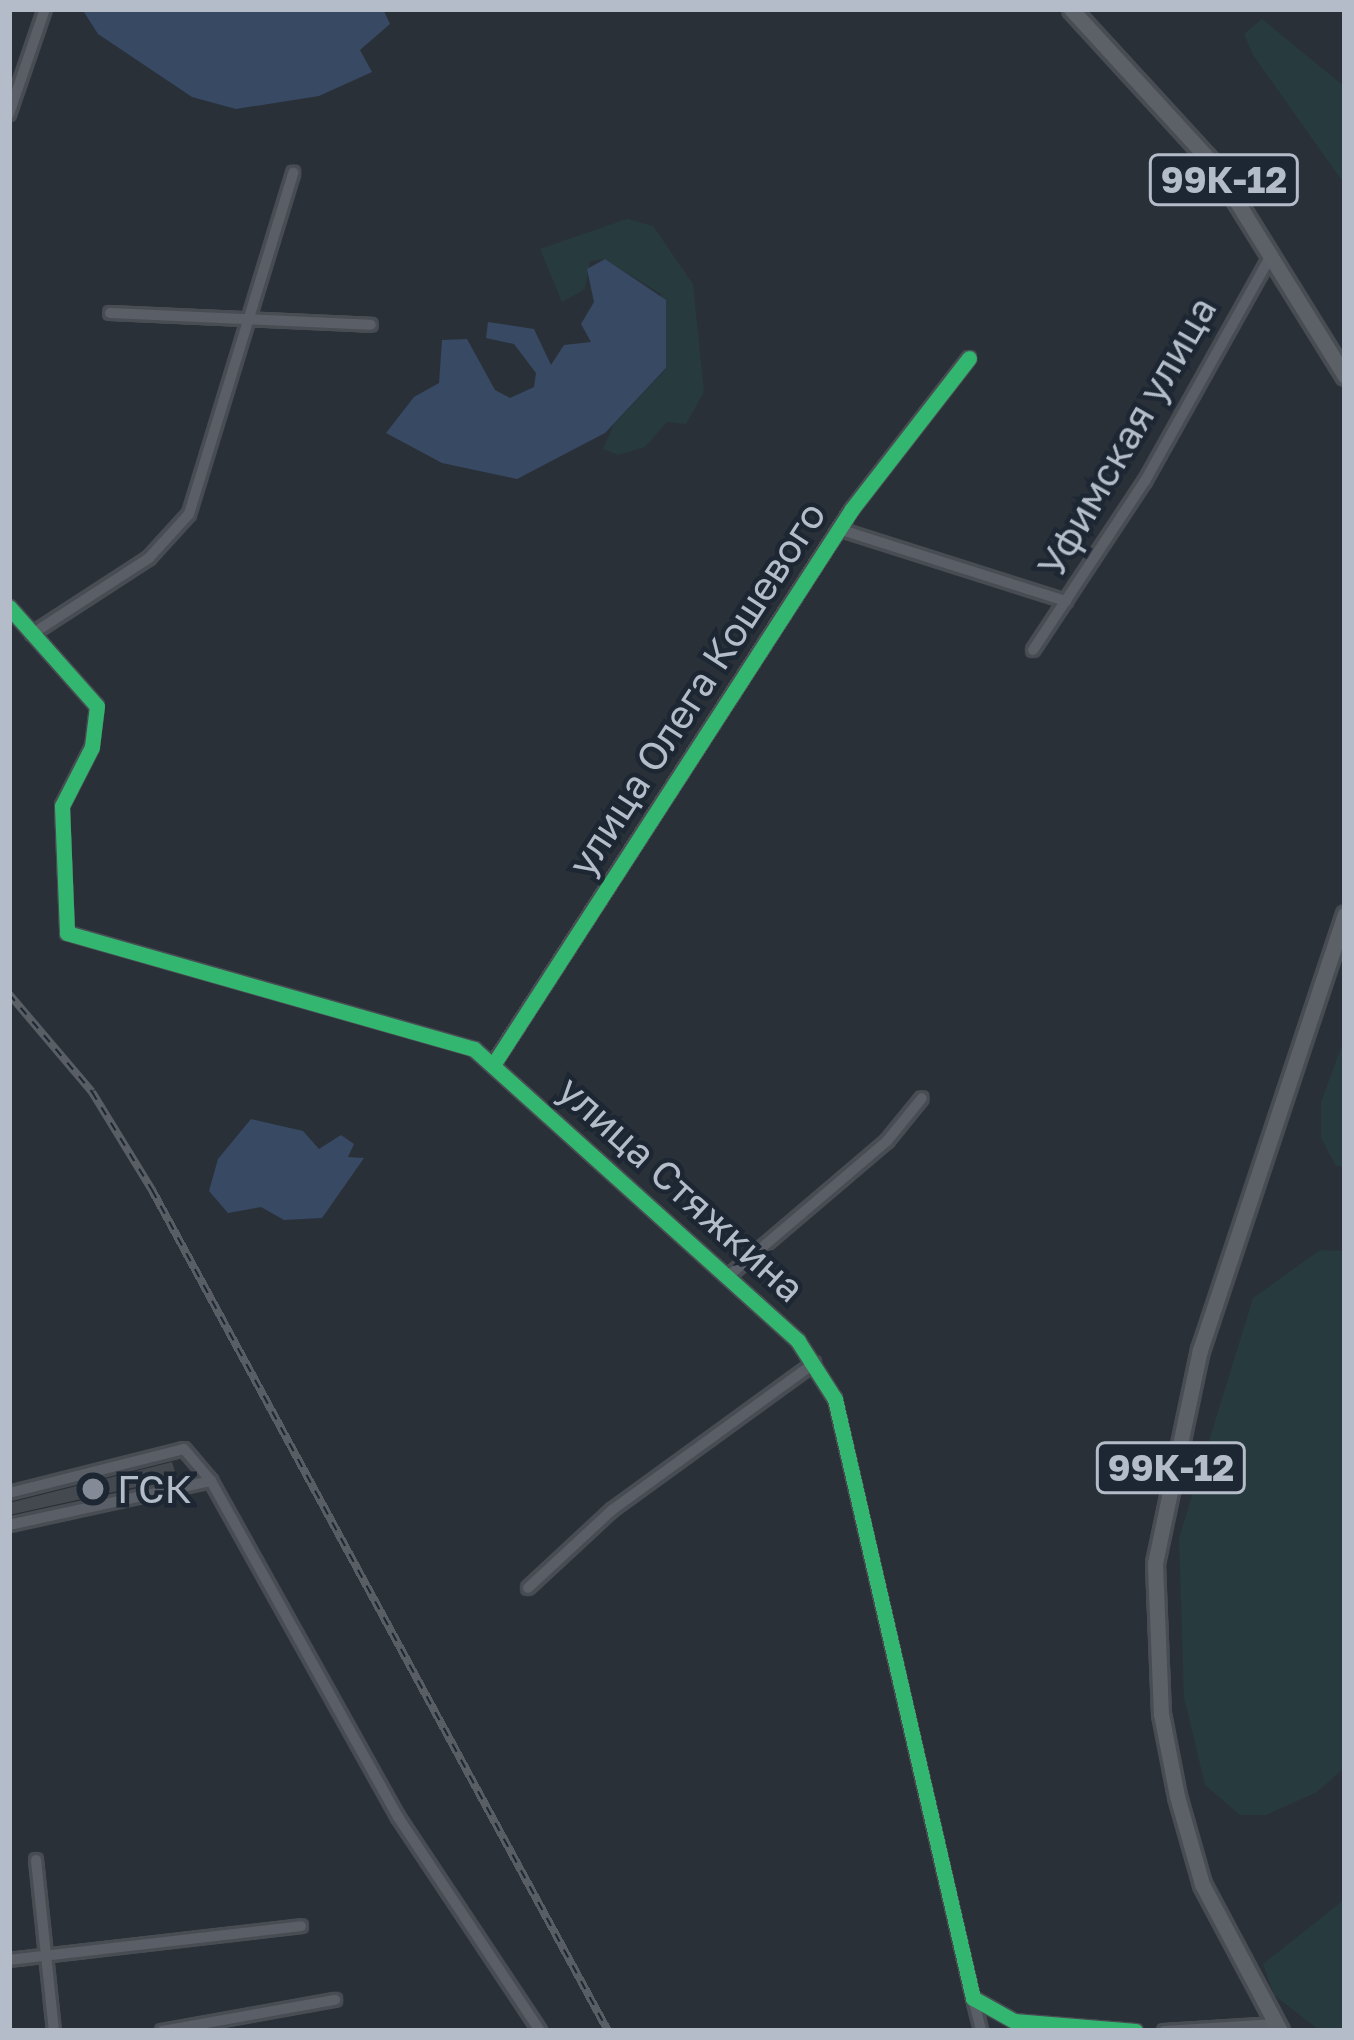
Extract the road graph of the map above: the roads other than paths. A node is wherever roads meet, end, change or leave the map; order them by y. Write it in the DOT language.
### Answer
graph roads {
  1 [pos="45,9"];
  2 [pos="1071,9"];
  3 [pos="9,114"];
  4 [pos="293,172"];
  5 [pos="1272,254"];
  6 [pos="110,313"];
  7 [pos="249,320"];
  8 [pos="371,325"];
  9 [pos="969,358"];
  10 [pos="1345,376"];
  11 [pos="844,531"];
  12 [pos="1066,601"];
  13 [pos="9,607"];
  14 [pos="32,634"];
  15 [pos="1033,650"];
  16 [pos="1345,914"];
  17 [pos="493,1065"];
  18 [pos="922,1098"];
  19 [pos="732,1273"];
  20 [pos="814,1363"];
  21 [pos="211,1481"];
  22 [pos="9,1493"];
  23 [pos="9,1525"];
  24 [pos="527,1588"];
  25 [pos="36,1860"];
  26 [pos="301,1926"];
  27 [pos="46,1955"];
  28 [pos="9,1960"];
  29 [pos="973,1998"];
  30 [pos="335,2000"];
  31 [pos="1278,2028"];
  32 [pos="54,2031"];
  33 [pos="161,2031"];
  34 [pos="540,2031"];
  35 [pos="981,2031"];
  36 [pos="1136,2031"];
  37 [pos="1164,2031"];
  1 -- 3 [label="street"];
  2 -- 5 [label="main road, 99К-12"];
  4 -- 7 [label="street"];
  5 -- 10 [label="main road, 99К-12"];
  5 -- 12 [label="street, Уфимская улица"];
  6 -- 7 [label="street"];
  7 -- 8 [label="street"];
  7 -- 14 [label="street"];
  9 -- 11 [label="street, улица Олега Кошевого"];
  11 -- 12 [label="street"];
  11 -- 17 [label="street, улица Олега Кошевого"];
  12 -- 15 [label="street, Уфимская улица"];
  13 -- 14 [label="street, улица Стяжкина"];
  14 -- 17 [label="street, улица Стяжкина"];
  16 -- 31 [label="main road, 99К-12"];
  17 -- 19 [label="street, улица Стяжкина"];
  18 -- 19 [label="street"];
  19 -- 20 [label="street, улица Стяжкина"];
  20 -- 24 [label="street"];
  20 -- 29 [label="street, улица Стяжкина"];
  21 -- 22 [label="street"];
  21 -- 23 [label="street"];
  21 -- 34 [label="street"];
  25 -- 27 [label="street"];
  26 -- 27 [label="street"];
  27 -- 28 [label="street"];
  27 -- 32 [label="street"];
  29 -- 35 [label="street, улица Стяжкина"];
  29 -- 36 [label="street"];
  30 -- 33 [label="street"];
  31 -- 37 [label="street"];
}
